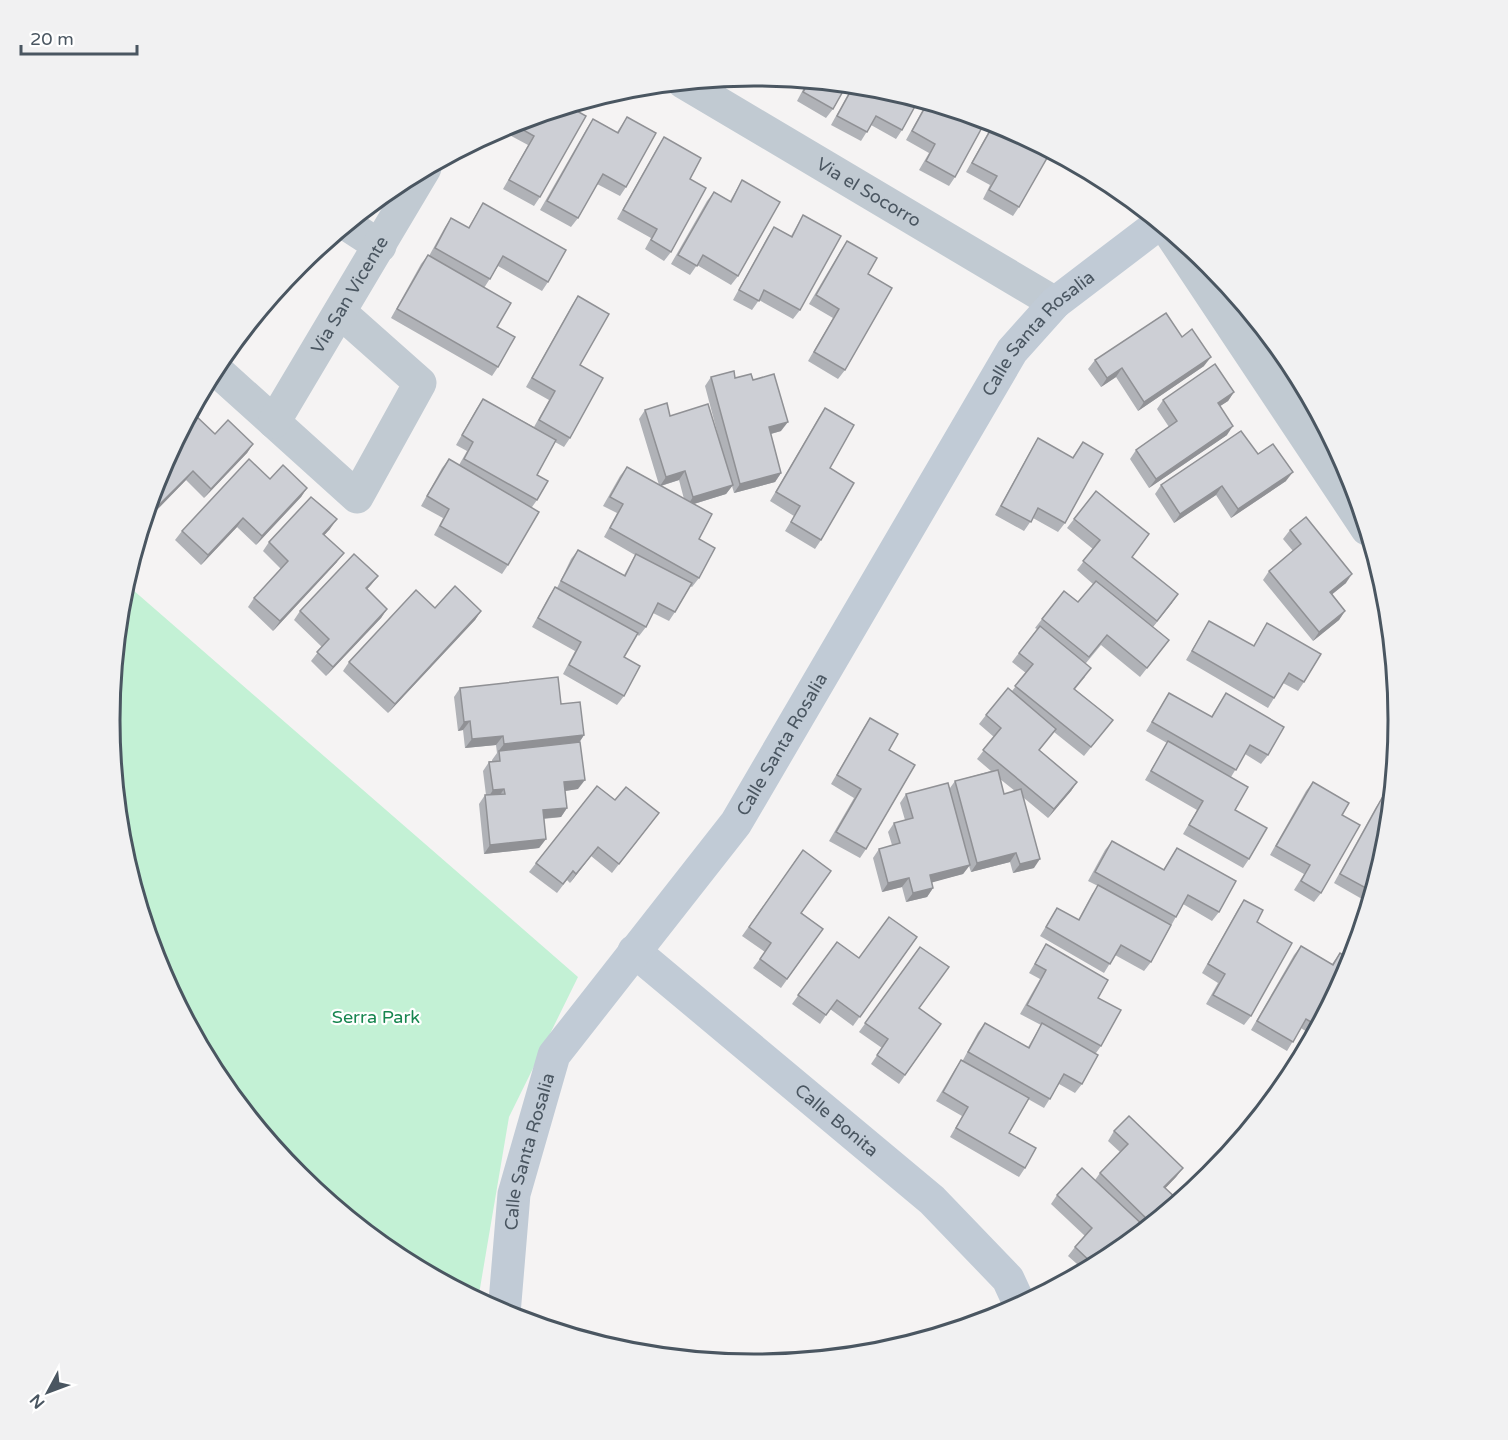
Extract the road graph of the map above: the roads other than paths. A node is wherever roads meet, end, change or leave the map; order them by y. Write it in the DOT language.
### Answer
graph roads {
  1 [pos="694,89"];
  2 [pos="417,183"];
  3 [pos="1153,228"];
  4 [pos="354,229"];
  5 [pos="381,246"];
  6 [pos="1184,253"];
  7 [pos="1055,303"];
  8 [pos="340,312"];
  9 [pos="221,375"];
  10 [pos="274,422"];
  11 [pos="1351,506"];
  12 [pos="634,951"];
  13 [pos="1016,1297"];
  14 [pos="505,1303"];
  1 -- 7 [label="street, Via el Socorro"];
  2 -- 5 [label="street, Via San Vicente"];
  3 -- 7 [label="street, Calle Santa Rosalia"];
  4 -- 5 [label="street"];
  5 -- 8 [label="street, Via San Vicente"];
  6 -- 11 [label="street"];
  7 -- 12 [label="street, Calle Santa Rosalia"];
  8 -- 10 [label="street, Via San Vicente"];
  8 -- 10 [label="street"];
  9 -- 10 [label="street"];
  12 -- 13 [label="street, Calle Bonita"];
  12 -- 14 [label="street, Calle Santa Rosalia"];
}
